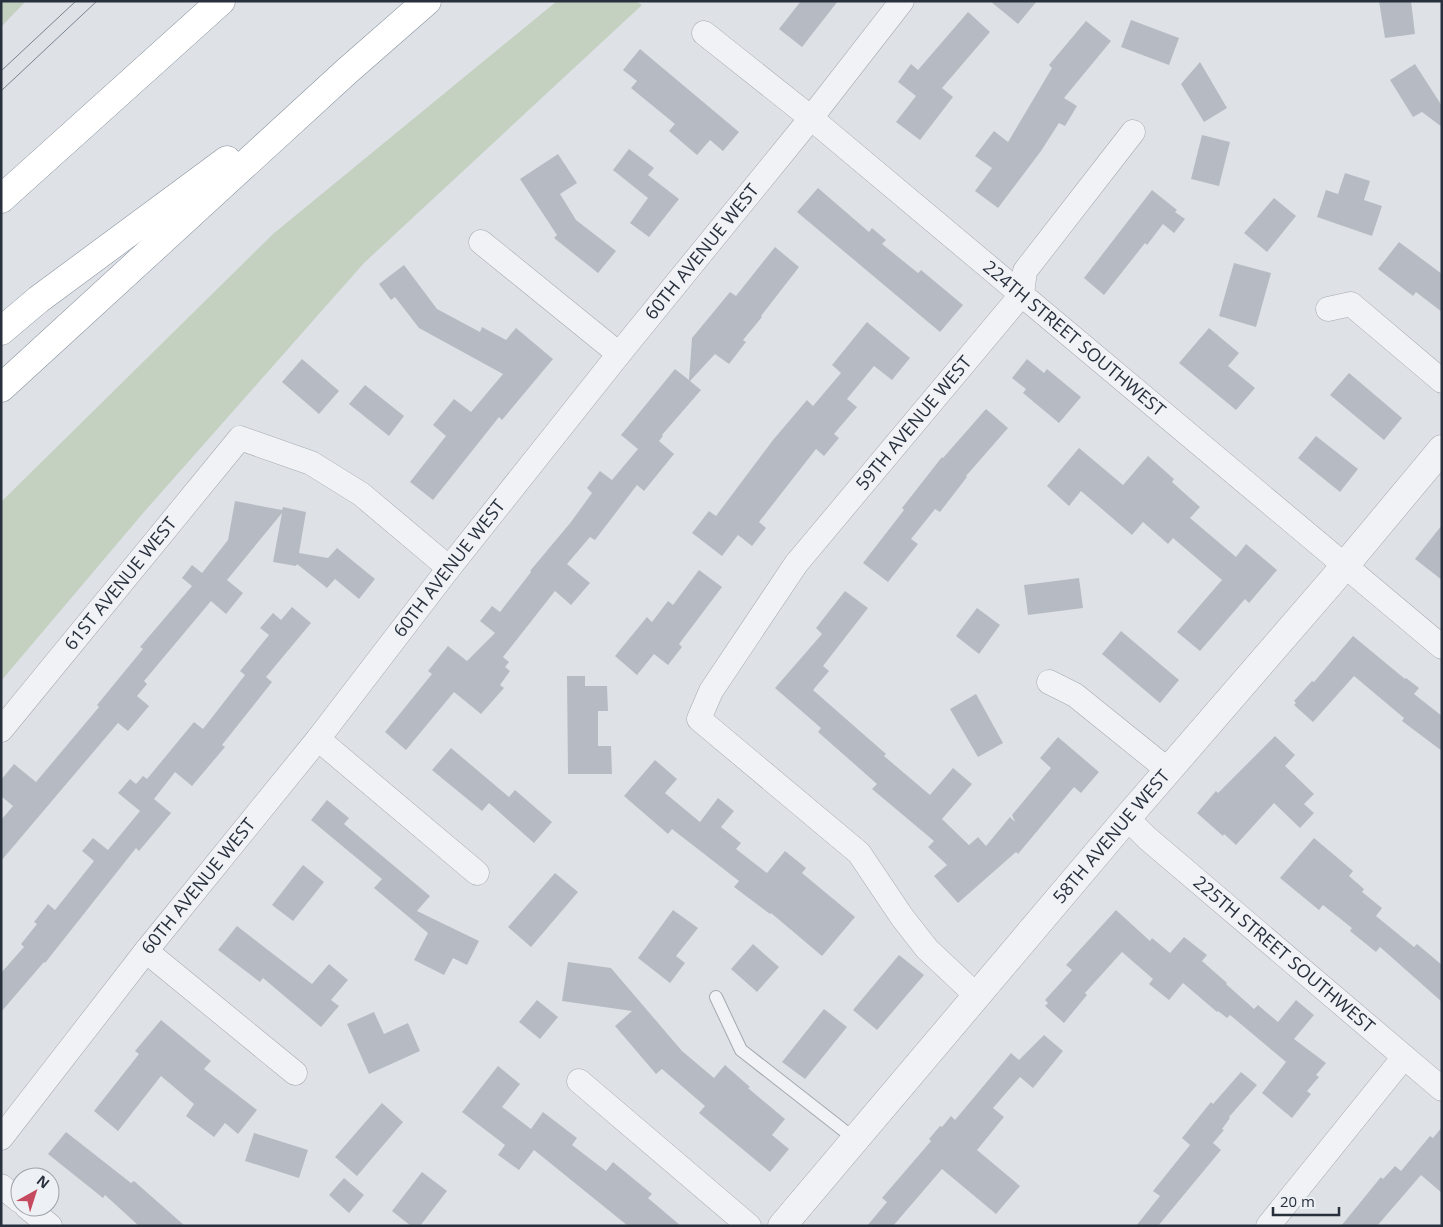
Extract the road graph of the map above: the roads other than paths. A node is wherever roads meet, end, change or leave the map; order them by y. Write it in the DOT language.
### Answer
graph roads {
  1 [pos="427,1"];
  2 [pos="449,1"];
  3 [pos="902,1"];
  4 [pos="214,5"];
  5 [pos="704,33"];
  6 [pos="347,71"];
  7 [pos="811,118"];
  8 [pos="1133,132"];
  9 [pos="1,199"];
  10 [pos="481,242"];
  11 [pos="1022,294"];
  12 [pos="1328,308"];
  13 [pos="1,331"];
  14 [pos="619,354"];
  15 [pos="1442,381"];
  16 [pos="1,388"];
  17 [pos="1442,449"];
  18 [pos="1345,565"];
  19 [pos="450,568"];
  20 [pos="1442,647"];
  21 [pos="1050,682"];
  22 [pos="1,730"];
  23 [pos="318,739"];
  24 [pos="1168,770"];
  25 [pos="1127,818"];
  26 [pos="477,873"];
  27 [pos="146,951"];
  28 [pos="977,996"];
  29 [pos="716,997"];
  30 [pos="1404,1057"];
  31 [pos="295,1073"];
  32 [pos="579,1081"];
  33 [pos="1442,1089"];
  34 [pos="1,1138"];
  35 [pos="856,1140"];
  36 [pos="39,1217"];
  37 [pos="50,1226"];
  38 [pos="750,1226"];
  39 [pos="782,1226"];
  40 [pos="1268,1226"];
  1 -- 6 [label="highway"];
  2 -- 6 [label="highway"];
  3 -- 7 [label="street, 60TH AVENUE WEST"];
  4 -- 9 [label="highway"];
  5 -- 7 [label="street, 224TH STREET SOUTHWEST"];
  6 -- 13 [label="highway"];
  6 -- 16 [label="highway"];
  7 -- 11 [label="street, 224TH STREET SOUTHWEST"];
  7 -- 14 [label="street, 60TH AVENUE WEST"];
  8 -- 11 [label="street"];
  10 -- 14 [label="street"];
  11 -- 18 [label="street, 224TH STREET SOUTHWEST"];
  11 -- 28 [label="street, 59TH AVENUE WEST"];
  12 -- 15 [label="street"];
  14 -- 19 [label="street, 60TH AVENUE WEST"];
  17 -- 18 [label="street, 58TH AVENUE WEST"];
  18 -- 20 [label="street, 224TH STREET SOUTHWEST"];
  18 -- 24 [label="street, 58TH AVENUE WEST"];
  19 -- 22 [label="street, 61ST AVENUE WEST"];
  19 -- 23 [label="street, 60TH AVENUE WEST"];
  21 -- 24 [label="street"];
  23 -- 26 [label="street"];
  23 -- 27 [label="street, 60TH AVENUE WEST"];
  24 -- 25 [label="street, 58TH AVENUE WEST"];
  25 -- 28 [label="street, 58TH AVENUE WEST"];
  25 -- 30 [label="street, 225TH STREET SOUTHWEST"];
  27 -- 31 [label="street"];
  27 -- 34 [label="street, 60TH AVENUE WEST"];
  28 -- 35 [label="street, 58TH AVENUE WEST"];
  29 -- 35 [label="lane"];
  30 -- 33 [label="street, 225TH STREET SOUTHWEST"];
  30 -- 40 [label="street"];
  32 -- 38 [label="street"];
  35 -- 39 [label="street, 58TH AVENUE WEST"];
  36 -- 37 [label="street"];
}
